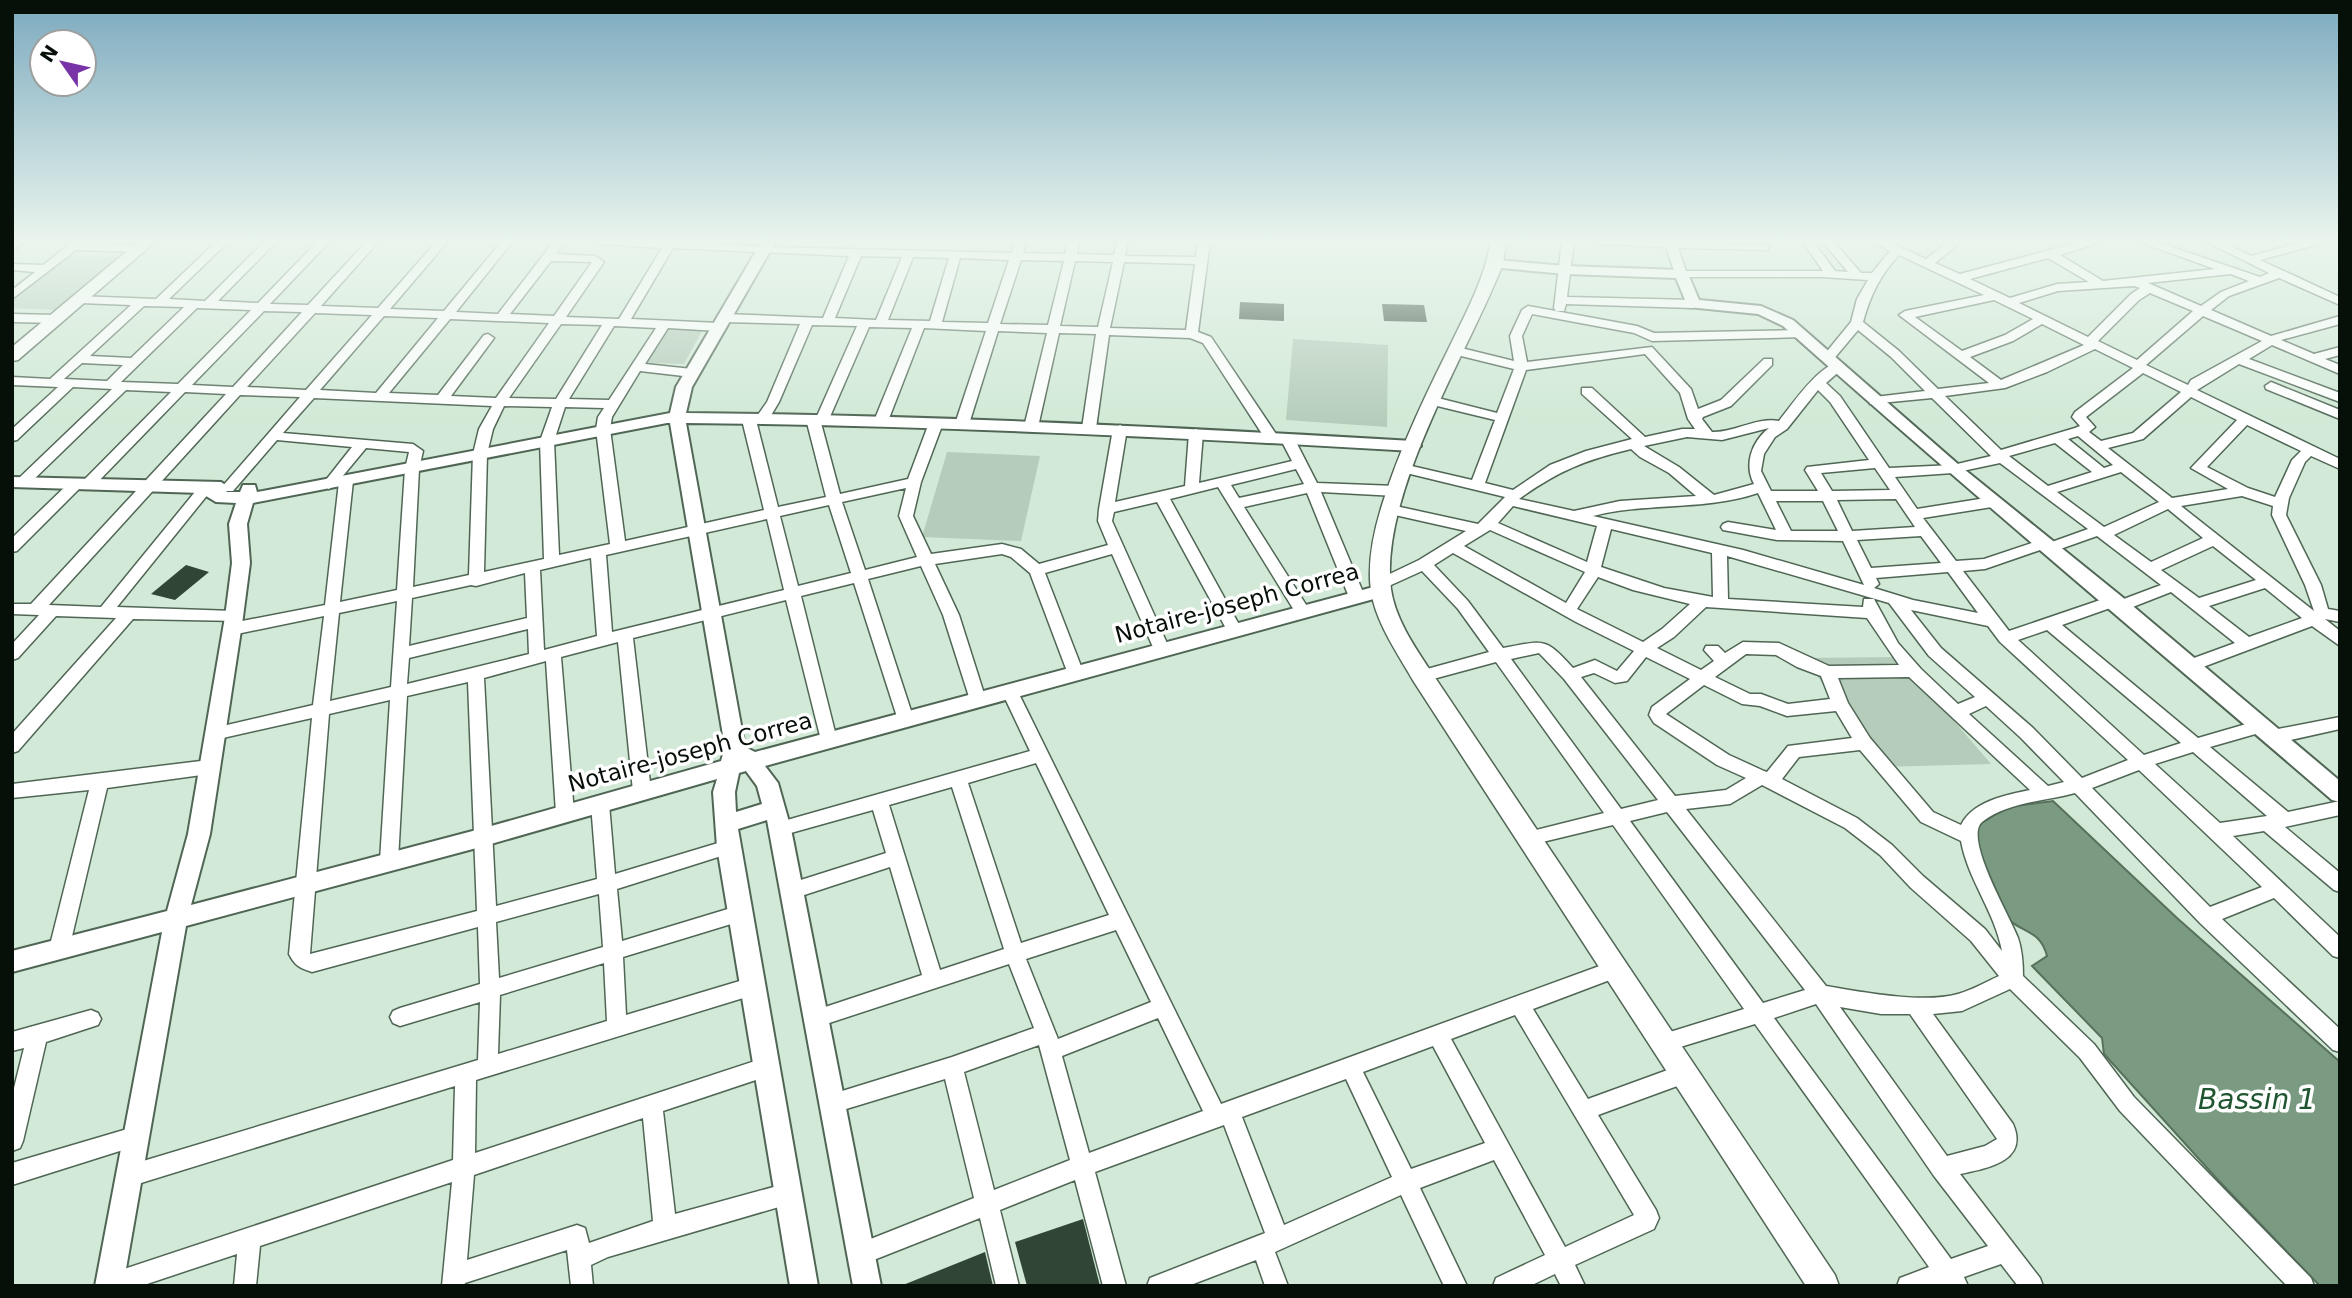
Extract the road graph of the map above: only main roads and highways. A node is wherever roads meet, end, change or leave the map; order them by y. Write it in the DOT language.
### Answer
graph roads {
  1 [pos="78,302"];
  2 [pos="1479,302"];
  3 [pos="12,356"];
  4 [pos="1824,1286"];
  1 -- 3 [label="main road"];
  2 -- 4 [label="main road"];
}
